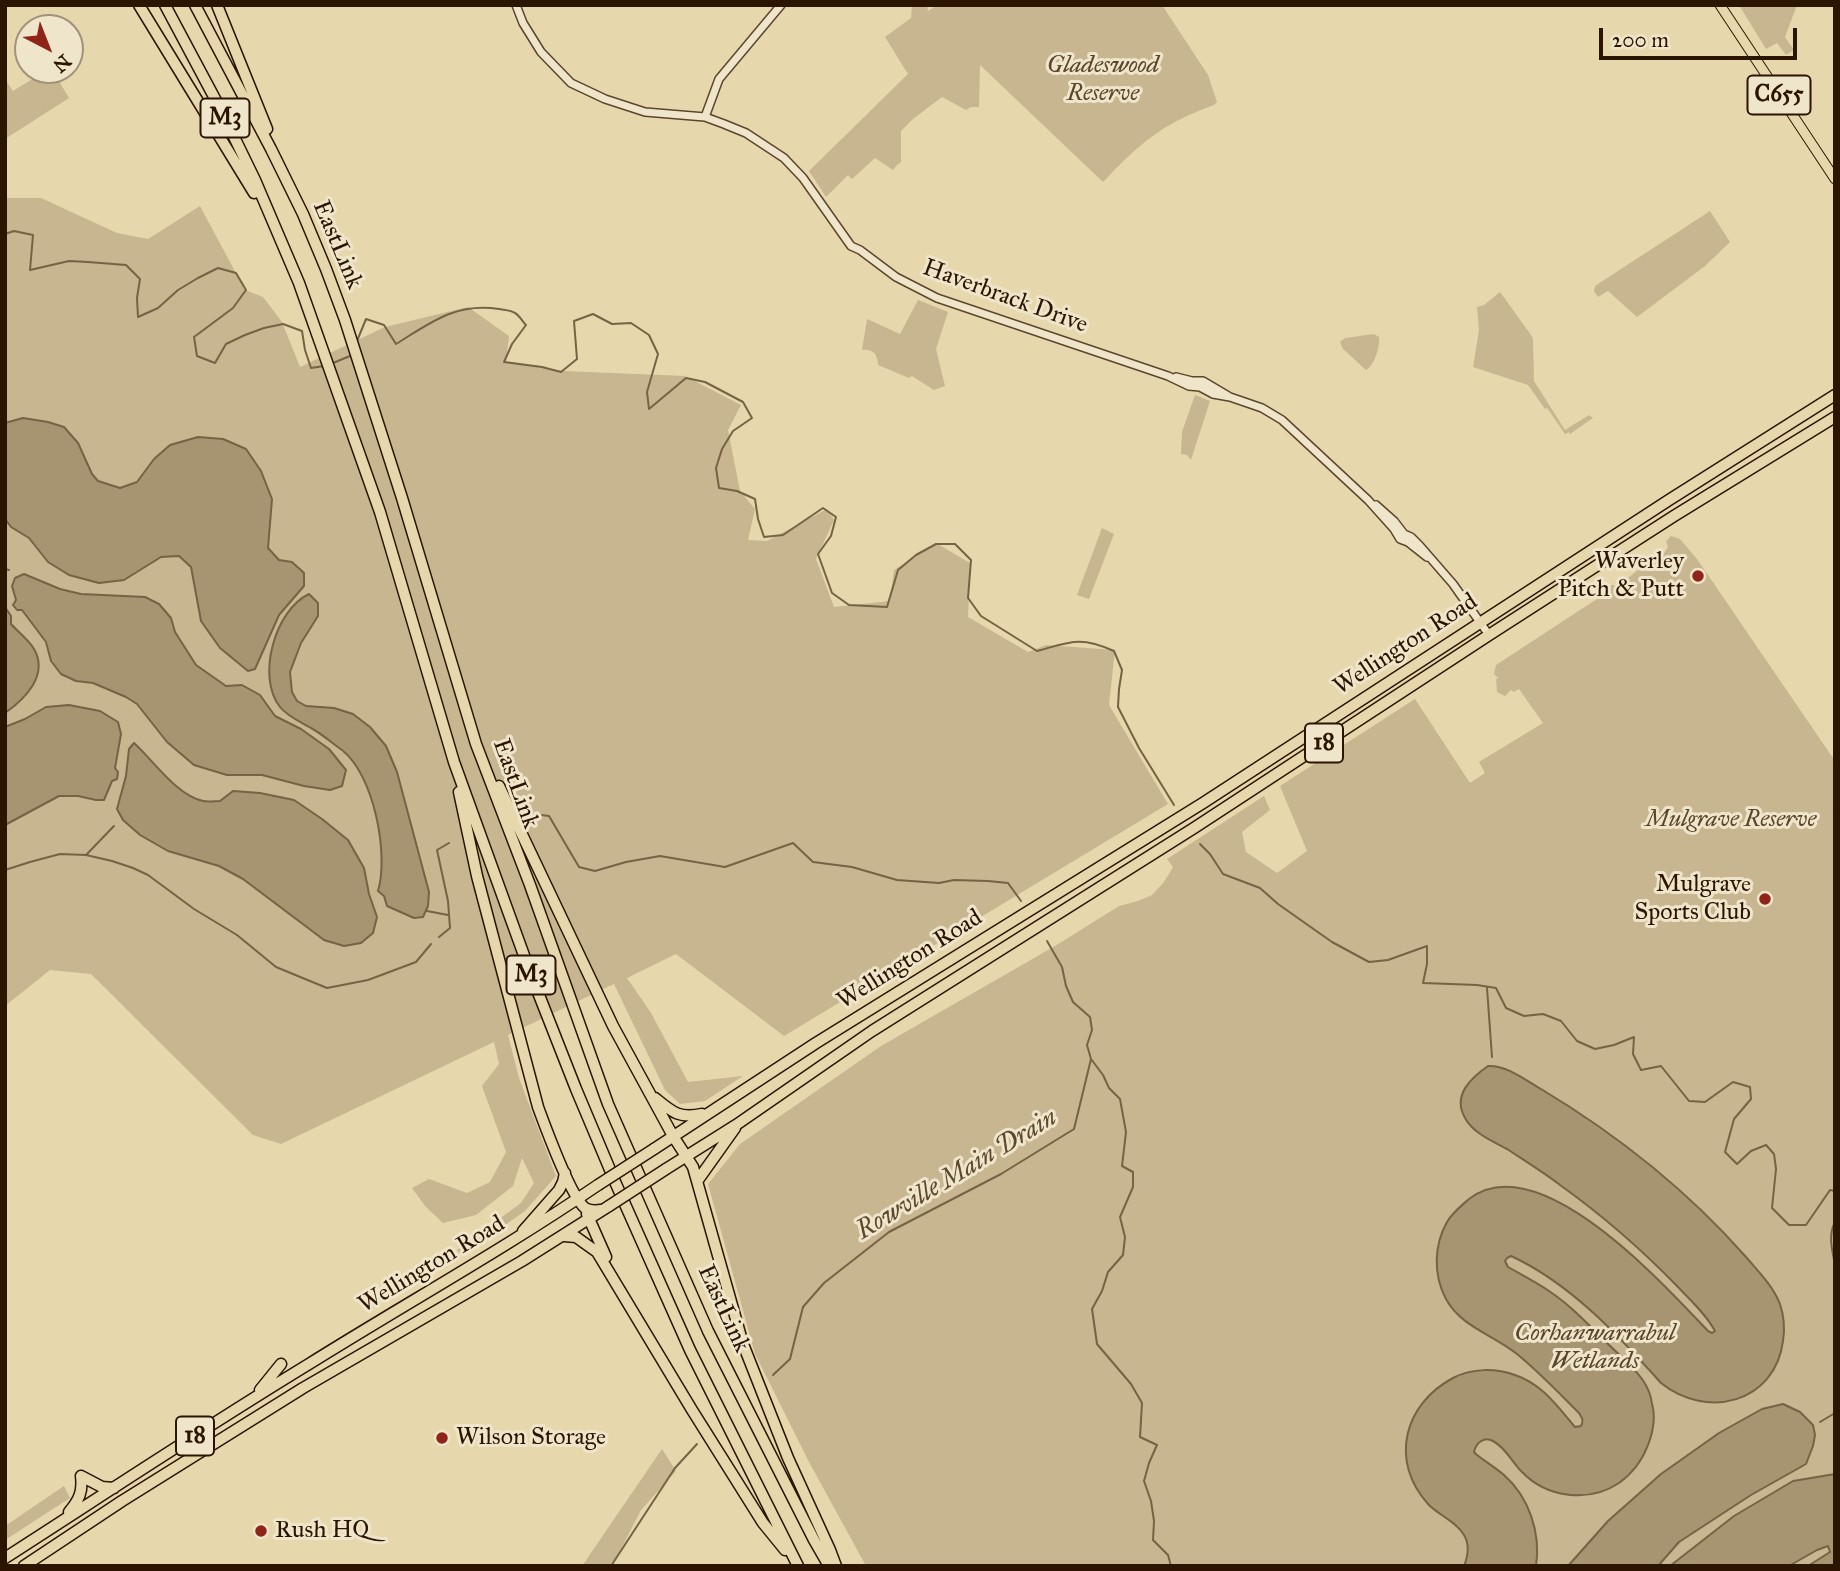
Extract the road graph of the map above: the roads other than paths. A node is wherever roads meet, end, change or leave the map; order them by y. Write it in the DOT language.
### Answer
graph roads {
  1 [pos="139,5"];
  2 [pos="165,5"];
  3 [pos="195,5"];
  4 [pos="217,5"];
  5 [pos="516,5"];
  6 [pos="781,5"];
  7 [pos="1720,5"];
  8 [pos="705,117"];
  9 [pos="1835,180"];
  10 [pos="293,195"];
  11 [pos="279,234"];
  12 [pos="1835,395"];
  13 [pos="1835,417"];
  14 [pos="1729,461"];
  15 [pos="1739,477"];
  16 [pos="1480,622"];
  17 [pos="1489,635"];
  18 [pos="477,744"];
  19 [pos="454,762"];
  20 [pos="942,965"];
  21 [pos="951,980"];
  22 [pos="650,1094"];
  23 [pos="708,1113"];
  24 [pos="736,1125"];
  25 [pos="673,1136"];
  26 [pos="658,1146"];
  27 [pos="683,1152"];
  28 [pos="565,1173"];
  29 [pos="698,1180"];
  30 [pos="584,1209"];
  31 [pos="564,1236"];
  32 [pos="514,1241"];
  33 [pos="609,1270"];
  34 [pos="281,1364"];
  35 [pos="293,1373"];
  36 [pos="303,1388"];
  37 [pos="244,1404"];
  38 [pos="114,1488"];
  39 [pos="96,1500"];
  40 [pos="105,1513"];
  41 [pos="57,1524"];
  42 [pos="5,1558"];
  43 [pos="24,1566"];
  44 [pos="798,1566"];
  45 [pos="829,1566"];
  46 [pos="836,1566"];
  1 -- 11 [label="highway"];
  2 -- 11 [label="highway, EastLink / M3"];
  3 -- 10 [label="highway, EastLink / M3"];
  4 -- 10 [label="highway"];
  5 -- 8 [label="street, Haverbrack Drive"];
  6 -- 8 [label="street"];
  7 -- 9 [label="main road, C655"];
  8 -- 16 [label="street, Haverbrack Drive"];
  10 -- 18 [label="highway, EastLink / M3"];
  11 -- 19 [label="highway, EastLink / M3"];
  12 -- 14 [label="highway, Wellington Road / 18"];
  13 -- 15 [label="highway, Wellington Road / 18"];
  14 -- 15 [label="highway"];
  14 -- 16 [label="highway, Wellington Road / 18"];
  15 -- 17 [label="highway, Wellington Road / 18"];
  16 -- 17 [label="street, Haverbrack Drive"];
  16 -- 20 [label="highway, Wellington Road / 18"];
  17 -- 21 [label="highway, Wellington Road / 18"];
  18 -- 22 [label="highway"];
  18 -- 45 [label="highway, EastLink / M3"];
  19 -- 28 [label="highway"];
  19 -- 44 [label="highway, EastLink / M3"];
  20 -- 21 [label="highway"];
  20 -- 23 [label="highway, Wellington Road / 18"];
  21 -- 24 [label="highway, Wellington Road / 18"];
  22 -- 23 [label="highway"];
  22 -- 25 [label="highway"];
  23 -- 25 [label="highway, Wellington Road / 18"];
  24 -- 27 [label="highway, Wellington Road / 18"];
  24 -- 29 [label="highway"];
  25 -- 26 [label="highway, Wellington Road / 18"];
  25 -- 27 [label="highway"];
  26 -- 27 [label="highway"];
  26 -- 30 [label="highway, Wellington Road / 18, bridge"];
  27 -- 29 [label="highway"];
  27 -- 30 [label="highway, bridge"];
  28 -- 30 [label="highway"];
  28 -- 32 [label="highway"];
  29 -- 46 [label="highway"];
  30 -- 31 [label="highway, Wellington Road / 18"];
  30 -- 32 [label="highway, Wellington Road / 18"];
  30 -- 33 [label="highway"];
  31 -- 33 [label="highway"];
  31 -- 36 [label="highway, Wellington Road / 18"];
  32 -- 35 [label="highway, Wellington Road / 18"];
  33 -- 44 [label="highway"];
  34 -- 37 [label="highway"];
  35 -- 36 [label="highway"];
  35 -- 37 [label="highway, Wellington Road / 18"];
  36 -- 40 [label="highway, Wellington Road / 18"];
  37 -- 38 [label="highway, Wellington Road / 18"];
  38 -- 39 [label="highway, Wellington Road / 18"];
  38 -- 41 [label="highway"];
  39 -- 40 [label="highway"];
  39 -- 41 [label="highway, Wellington Road / 18"];
  40 -- 43 [label="highway, Wellington Road / 18"];
  41 -- 42 [label="highway, Wellington Road / 18"];
}
